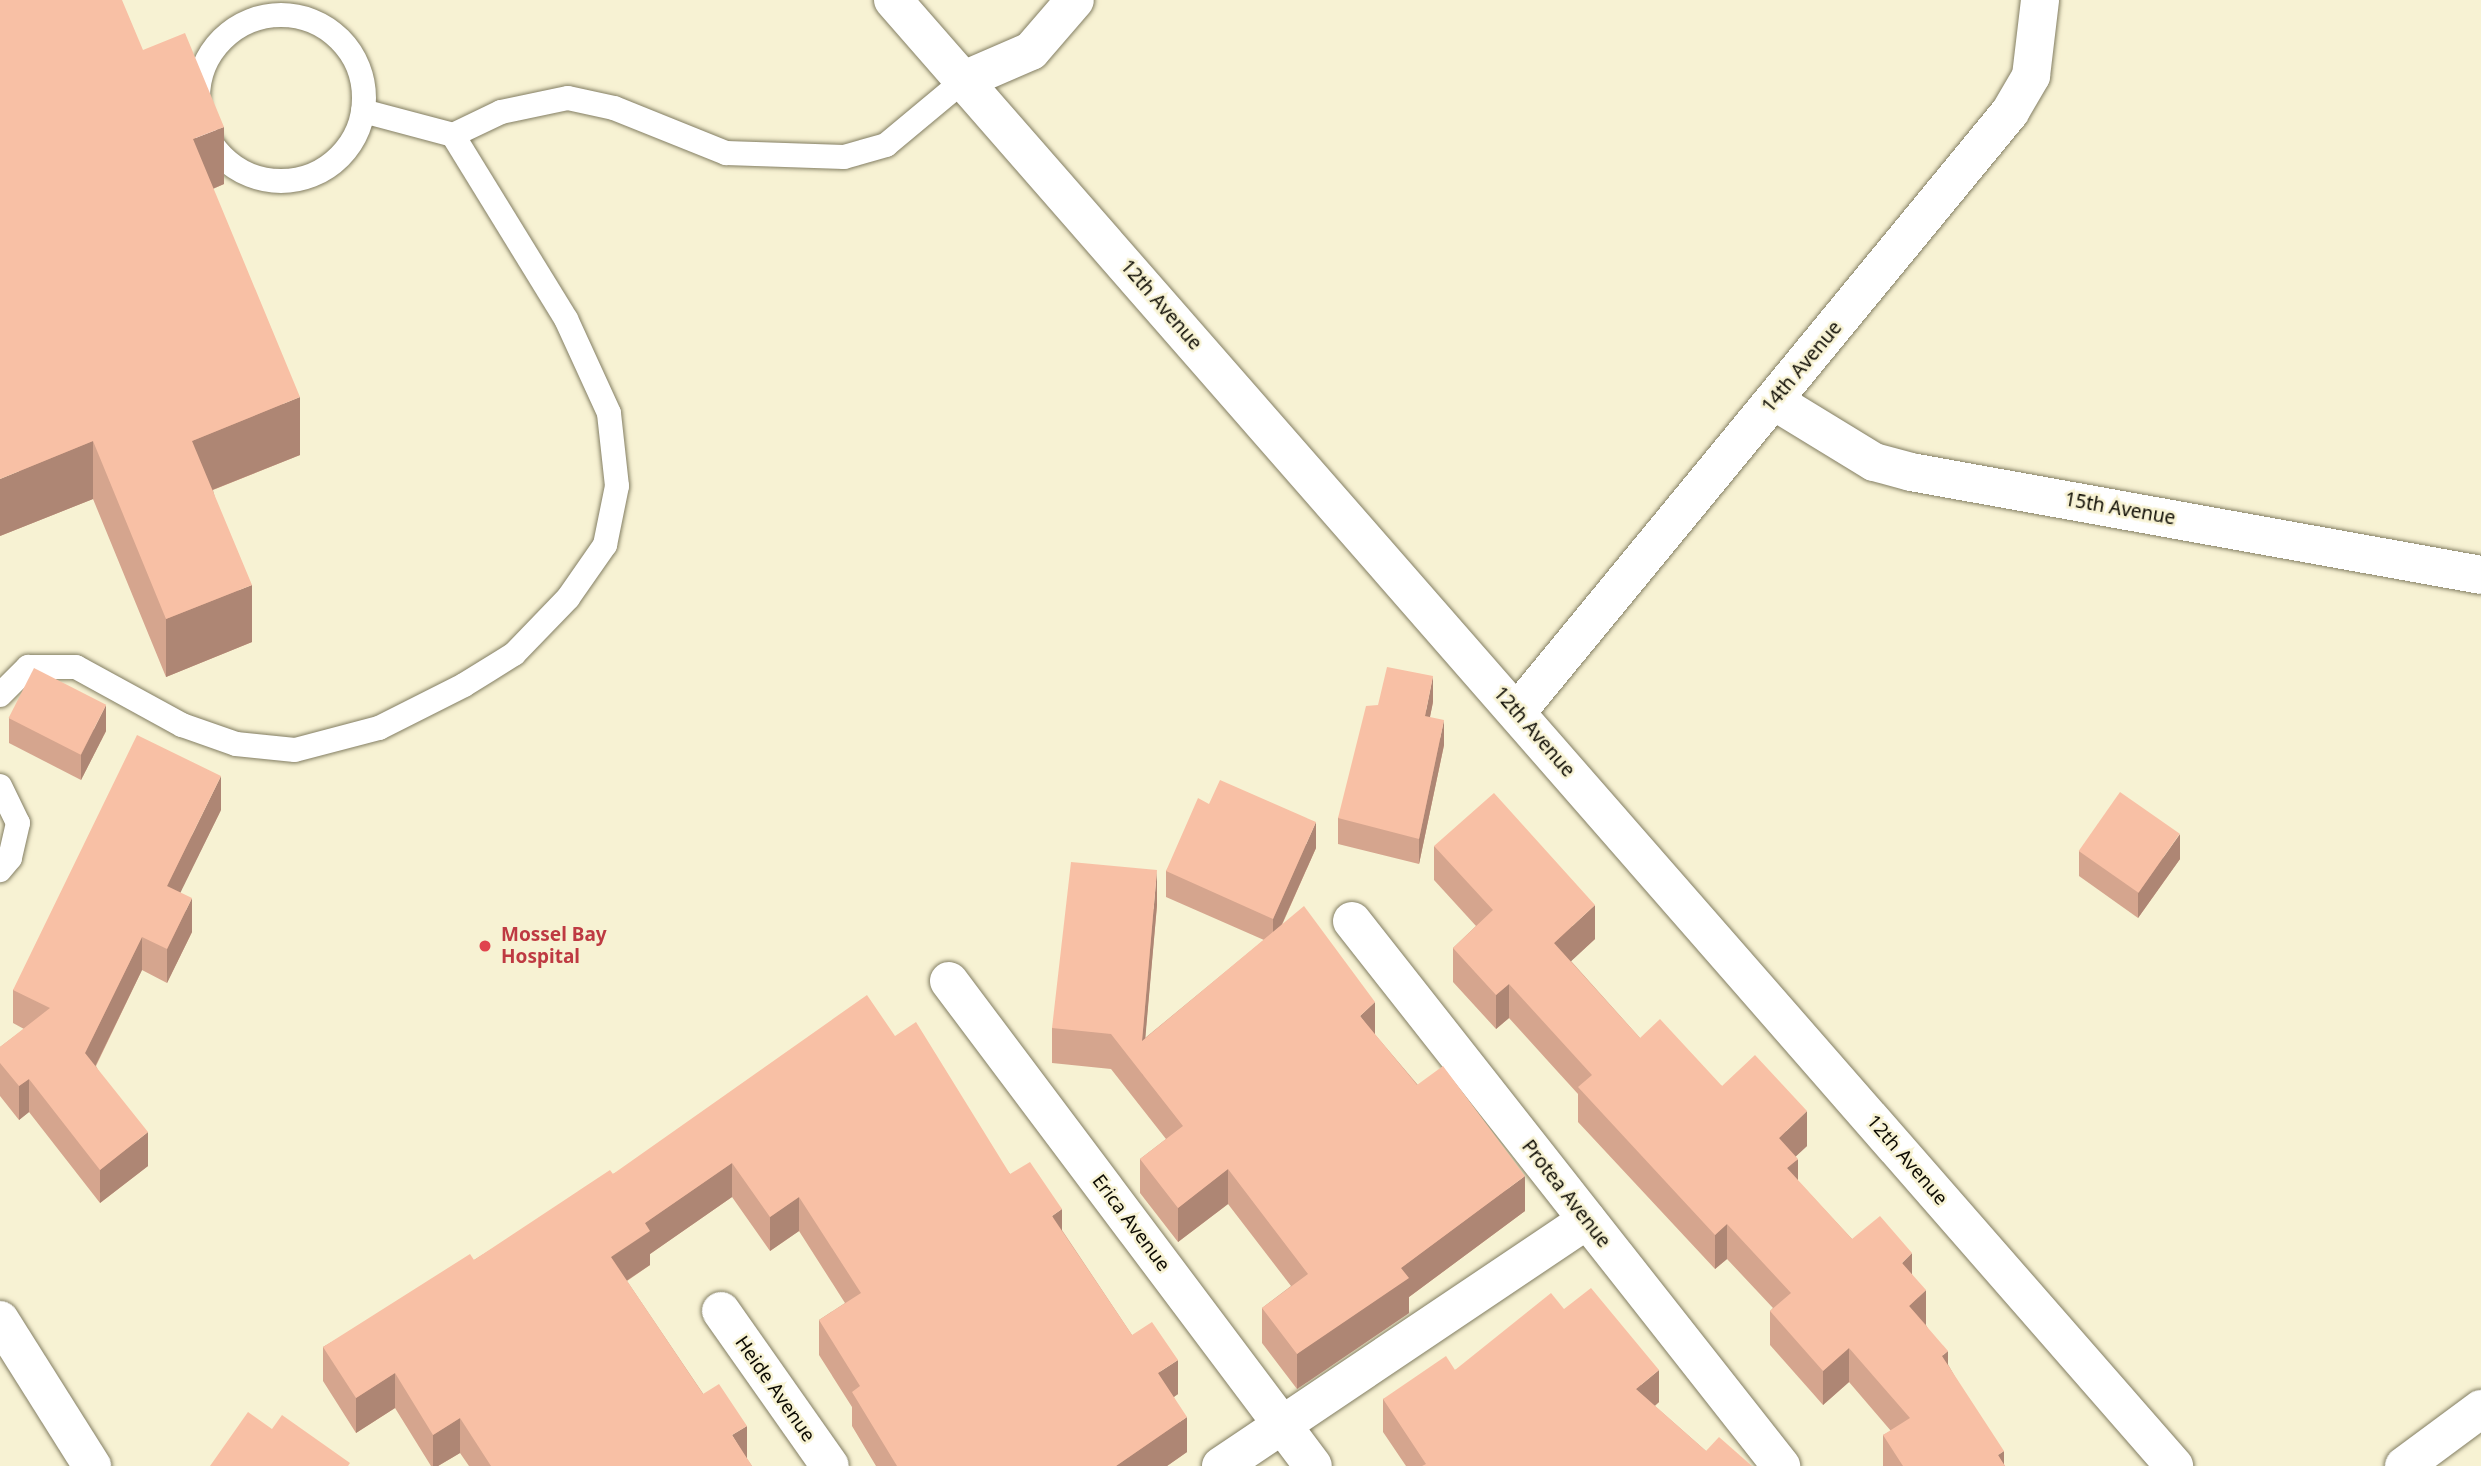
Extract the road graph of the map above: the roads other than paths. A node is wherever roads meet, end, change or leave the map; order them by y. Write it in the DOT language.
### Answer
graph roads {
  1 [pos="893,0"];
  2 [pos="1076,0"];
  3 [pos="2040,0"];
  4 [pos="964,80"];
  5 [pos="363,111"];
  6 [pos="453,135"];
  7 [pos="1774,401"];
  8 [pos="2481,575"];
  9 [pos="0,695"];
  10 [pos="1517,712"];
  11 [pos="0,786"];
  12 [pos="0,870"];
  13 [pos="1353,921"];
  14 [pos="949,981"];
  15 [pos="1587,1220"];
  16 [pos="720,1311"];
  17 [pos="0,1320"];
  18 [pos="2481,1409"];
  19 [pos="1282,1425"];
  20 [pos="92,1466"];
  21 [pos="830,1466"];
  22 [pos="1221,1466"];
  23 [pos="1313,1466"];
  24 [pos="1781,1466"];
  25 [pos="2174,1466"];
  26 [pos="2404,1466"];
  1 -- 4 [label="street, 12th Avenue"];
  2 -- 4 [label="street"];
  3 -- 7 [label="street, 14th Avenue"];
  4 -- 6 [label="lane"];
  4 -- 10 [label="street, 12th Avenue"];
  5 -- 5 [label="lane"];
  5 -- 6 [label="lane"];
  6 -- 9 [label="lane"];
  7 -- 8 [label="street, 15th Avenue"];
  7 -- 10 [label="street, 14th Avenue"];
  10 -- 25 [label="street, 12th Avenue"];
  11 -- 12 [label="lane"];
  13 -- 15 [label="street, Protea Avenue"];
  14 -- 19 [label="street, Erica Avenue"];
  15 -- 19 [label="street"];
  15 -- 24 [label="street, Protea Avenue"];
  16 -- 21 [label="street, Heide Avenue"];
  17 -- 20 [label="street"];
  18 -- 26 [label="street"];
  19 -- 22 [label="street"];
  19 -- 23 [label="street, Erica Avenue"];
}
